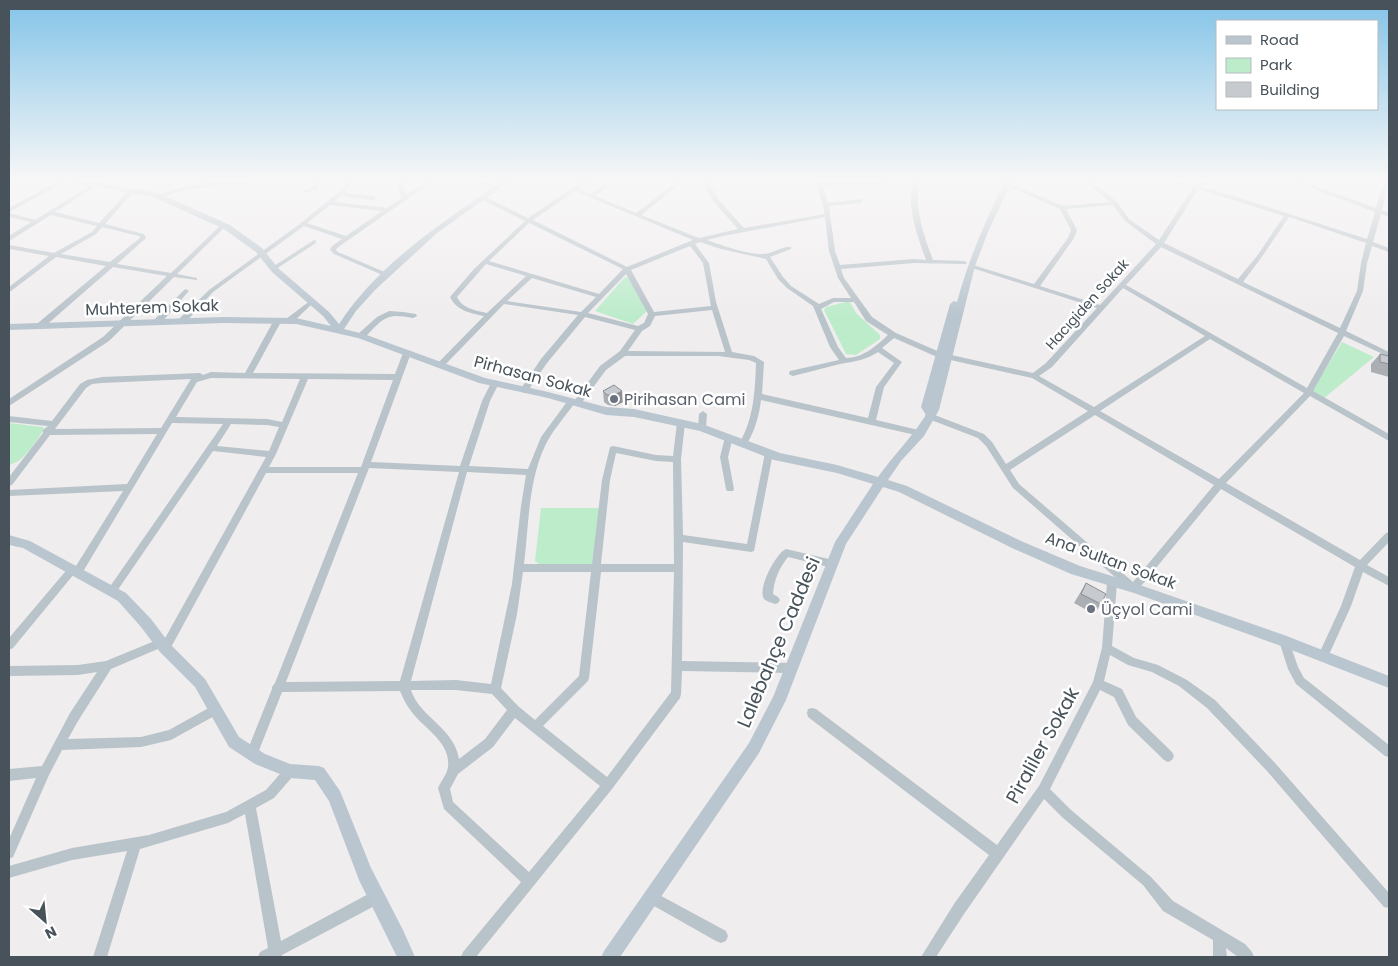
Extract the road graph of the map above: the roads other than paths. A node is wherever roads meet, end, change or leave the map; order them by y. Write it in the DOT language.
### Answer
graph roads {
  1 [pos="30,226"];
  2 [pos="102,226"];
  3 [pos="223,226"];
  4 [pos="226,226"];
  5 [pos="299,226"];
  6 [pos="309,226"];
  7 [pos="364,226"];
  8 [pos="441,226"];
  9 [pos="523,226"];
  10 [pos="541,226"];
  11 [pos="662,226"];
  12 [pos="738,226"];
  13 [pos="759,226"];
  14 [pos="829,226"];
  15 [pos="920,226"];
  16 [pos="987,226"];
  17 [pos="1072,226"];
  18 [pos="1135,226"];
  19 [pos="1171,226"];
  20 [pos="1278,226"];
  21 [pos="1322,226"];
  22 [pos="1374,226"];
  23 [pos="741,229"];
  24 [pos="346,238"];
  25 [pos="9,239"];
  26 [pos="696,241"];
  27 [pos="314,242"];
  28 [pos="1370,242"];
  29 [pos="1160,244"];
  30 [pos="9,247"];
  31 [pos="789,248"];
  32 [pos="1389,250"];
  33 [pos="56,254"];
  34 [pos="260,254"];
  35 [pos="765,256"];
  36 [pos="930,261"];
  37 [pos="485,262"];
  38 [pos="114,263"];
  39 [pos="967,265"];
  40 [pos="274,268"];
  41 [pos="838,268"];
  42 [pos="627,269"];
  43 [pos="173,274"];
  44 [pos="387,275"];
  45 [pos="531,275"];
  46 [pos="195,278"];
  47 [pos="1239,282"];
  48 [pos="1122,285"];
  49 [pos="1036,286"];
  50 [pos="9,290"];
  51 [pos="186,291"];
  52 [pos="600,296"];
  53 [pos="854,300"];
  54 [pos="311,302"];
  55 [pos="502,302"];
  56 [pos="1100,307"];
  57 [pos="715,308"];
  58 [pos="817,308"];
  59 [pos="583,314"];
  60 [pos="652,314"];
  61 [pos="488,315"];
  62 [pos="413,316"];
  63 [pos="278,320"];
  64 [pos="182,321"];
  65 [pos="293,321"];
  66 [pos="122,322"];
  67 [pos="158,322"];
  68 [pos="41,325"];
  69 [pos="9,327"];
  70 [pos="639,329"];
  71 [pos="339,330"];
  72 [pos="1341,331"];
  73 [pos="893,335"];
  74 [pos="362,336"];
  75 [pos="1210,336"];
  76 [pos="878,349"];
  77 [pos="407,353"];
  78 [pos="623,353"];
  79 [pos="728,353"];
  80 [pos="1389,355"];
  81 [pos="944,356"];
  82 [pos="844,361"];
  83 [pos="440,365"];
  84 [pos="793,373"];
  85 [pos="248,375"];
  86 [pos="203,376"];
  87 [pos="305,376"];
  88 [pos="1034,376"];
  89 [pos="398,377"];
  90 [pos="495,383"];
  91 [pos="524,390"];
  92 [pos="1309,392"];
  93 [pos="757,396"];
  94 [pos="574,402"];
  95 [pos="9,403"];
  96 [pos="1094,412"];
  97 [pos="703,414"];
  98 [pos="929,416"];
  99 [pos="9,419"];
  100 [pos="169,420"];
  101 [pos="872,420"];
  102 [pos="229,421"];
  103 [pos="681,423"];
  104 [pos="53,424"];
  105 [pos="284,425"];
  106 [pos="702,428"];
  107 [pos="162,431"];
  108 [pos="46,432"];
  109 [pos="920,433"];
  110 [pos="729,437"];
  111 [pos="1389,438"];
  112 [pos="744,442"];
  113 [pos="210,448"];
  114 [pos="769,453"];
  115 [pos="272,454"];
  116 [pos="677,459"];
  117 [pos="365,468"];
  118 [pos="464,468"];
  119 [pos="9,469"];
  120 [pos="19,469"];
  121 [pos="1005,469"];
  122 [pos="262,470"];
  123 [pos="532,472"];
  124 [pos="881,481"];
  125 [pos="9,483"];
  126 [pos="1220,484"];
  127 [pos="129,487"];
  128 [pos="730,489"];
  129 [pos="9,493"];
  130 [pos="1389,536"];
  131 [pos="678,538"];
  132 [pos="9,540"];
  133 [pos="832,564"];
  134 [pos="1362,565"];
  135 [pos="519,568"];
  136 [pos="598,568"];
  137 [pos="679,568"];
  138 [pos="76,571"];
  139 [pos="1389,582"];
  140 [pos="1112,583"];
  141 [pos="1134,588"];
  142 [pos="112,592"];
  143 [pos="775,600"];
  144 [pos="1284,641"];
  145 [pos="9,645"];
  146 [pos="163,646"];
  147 [pos="1107,648"];
  148 [pos="1323,656"];
  149 [pos="107,666"];
  150 [pos="676,666"];
  151 [pos="791,668"];
  152 [pos="9,672"];
  153 [pos="1389,682"];
  154 [pos="1098,683"];
  155 [pos="404,686"];
  156 [pos="278,687"];
  157 [pos="495,689"];
  158 [pos="214,710"];
  159 [pos="514,710"];
  160 [pos="812,714"];
  161 [pos="536,726"];
  162 [pos="59,745"];
  163 [pos="1389,752"];
  164 [pos="252,754"];
  165 [pos="1168,756"];
  166 [pos="454,770"];
  167 [pos="45,771"];
  168 [pos="290,771"];
  169 [pos="9,775"];
  170 [pos="608,785"];
  171 [pos="1043,790"];
  172 [pos="250,806"];
  173 [pos="136,843"];
  174 [pos="9,853"];
  175 [pos="998,854"];
  176 [pos="9,872"];
  177 [pos="530,881"];
  178 [pos="377,897"];
  179 [pos="652,897"];
  180 [pos="1389,902"];
  181 [pos="721,936"];
  182 [pos="1219,936"];
  183 [pos="271,955"];
  184 [pos="100,957"];
  185 [pos="406,957"];
  186 [pos="468,957"];
  187 [pos="610,957"];
  188 [pos="928,957"];
  189 [pos="1220,957"];
  190 [pos="1248,957"];
  1 -- 25 [label="street"];
  2 -- 33 [label="street"];
  2 -- 38 [label="street"];
  3 -- 43 [label="street"];
  4 -- 34 [label="street"];
  5 -- 34 [label="street"];
  6 -- 24 [label="street"];
  7 -- 24 [label="street"];
  8 -- 44 [label="street"];
  9 -- 37 [label="street"];
  10 -- 42 [label="street"];
  11 -- 26 [label="street"];
  12 -- 23 [label="street"];
  13 -- 23 [label="street"];
  14 -- 41 [label="street"];
  15 -- 36 [label="street"];
  16 -- 39 [label="street, Lalebahçe Caddesi"];
  17 -- 49 [label="street"];
  18 -- 29 [label="street"];
  19 -- 29 [label="street, Hacıgiden Sokak"];
  20 -- 47 [label="street"];
  21 -- 28 [label="street"];
  22 -- 28 [label="street"];
  23 -- 26 [label="street"];
  24 -- 44 [label="street"];
  26 -- 35 [label="street"];
  26 -- 42 [label="street"];
  26 -- 57 [label="street"];
  27 -- 40 [label="street"];
  28 -- 32 [label="street"];
  28 -- 72 [label="street"];
  29 -- 47 [label="street"];
  29 -- 48 [label="street, Hacıgiden Sokak"];
  30 -- 33 [label="street"];
  31 -- 35 [label="street"];
  33 -- 38 [label="street"];
  33 -- 50 [label="street"];
  34 -- 40 [label="street"];
  34 -- 64 [label="street"];
  35 -- 58 [label="street"];
  36 -- 39 [label="street"];
  36 -- 41 [label="street"];
  37 -- 45 [label="street"];
  37 -- 61 [label="street"];
  38 -- 43 [label="street"];
  38 -- 68 [label="street"];
  39 -- 49 [label="street"];
  39 -- 81 [label="street, Lalebahçe Caddesi"];
  40 -- 54 [label="street"];
  41 -- 53 [label="street"];
  42 -- 52 [label="street"];
  42 -- 60 [label="street"];
  43 -- 46 [label="street"];
  43 -- 66 [label="street"];
  44 -- 71 [label="street"];
  45 -- 52 [label="street"];
  45 -- 55 [label="street"];
  47 -- 72 [label="street"];
  48 -- 56 [label="street, Hacıgiden Sokak"];
  48 -- 75 [label="street"];
  49 -- 56 [label="street"];
  51 -- 67 [label="street"];
  52 -- 59 [label="street"];
  53 -- 58 [label="street"];
  53 -- 73 [label="street"];
  54 -- 65 [label="street"];
  54 -- 71 [label="street"];
  55 -- 59 [label="street"];
  55 -- 61 [label="street"];
  56 -- 88 [label="street, Hacıgiden Sokak"];
  57 -- 60 [label="street"];
  57 -- 79 [label="street"];
  58 -- 82 [label="street"];
  59 -- 70 [label="street"];
  59 -- 91 [label="street"];
  60 -- 70 [label="street"];
  61 -- 83 [label="street"];
  62 -- 74 [label="street"];
  63 -- 64 [label="street, Muhterem Sokak"];
  63 -- 65 [label="street, Muhterem Sokak"];
  63 -- 85 [label="street"];
  64 -- 67 [label="street, Muhterem Sokak"];
  65 -- 71 [label="street, Pirhasan Sokak"];
  66 -- 67 [label="street, Muhterem Sokak"];
  66 -- 68 [label="street, Muhterem Sokak"];
  66 -- 95 [label="street"];
  68 -- 69 [label="street, Muhterem Sokak"];
  70 -- 78 [label="street"];
  71 -- 74 [label="street, Pirhasan Sokak"];
  72 -- 80 [label="street"];
  72 -- 92 [label="street"];
  73 -- 76 [label="street"];
  73 -- 81 [label="street"];
  74 -- 77 [label="street, Pirhasan Sokak"];
  75 -- 92 [label="street"];
  75 -- 96 [label="street"];
  76 -- 82 [label="street"];
  76 -- 101 [label="street"];
  77 -- 83 [label="street, Pirhasan Sokak"];
  77 -- 89 [label="street"];
  78 -- 79 [label="street"];
  78 -- 94 [label="street"];
  79 -- 93 [label="street"];
  81 -- 88 [label="street"];
  81 -- 98 [label="street, Lalebahçe Caddesi"];
  82 -- 84 [label="street"];
  83 -- 90 [label="street, Pirhasan Sokak"];
  85 -- 86 [label="street"];
  85 -- 87 [label="street"];
  86 -- 100 [label="street"];
  86 -- 104 [label="street"];
  87 -- 89 [label="street"];
  87 -- 105 [label="street"];
  88 -- 96 [label="street"];
  89 -- 117 [label="street"];
  90 -- 91 [label="street, Pirhasan Sokak"];
  90 -- 118 [label="street"];
  91 -- 94 [label="street, Pirhasan Sokak"];
  92 -- 111 [label="street"];
  92 -- 126 [label="street"];
  93 -- 101 [label="street"];
  93 -- 112 [label="street"];
  94 -- 103 [label="street, Pirhasan Sokak"];
  94 -- 123 [label="street"];
  96 -- 121 [label="street"];
  96 -- 126 [label="street"];
  97 -- 106 [label="street"];
  98 -- 109 [label="street, Lalebahçe Caddesi"];
  98 -- 121 [label="street"];
  99 -- 104 [label="street"];
  100 -- 102 [label="street"];
  100 -- 107 [label="street"];
  101 -- 109 [label="street"];
  102 -- 105 [label="street"];
  102 -- 113 [label="street"];
  103 -- 106 [label="street, Pirhasan Sokak"];
  103 -- 116 [label="street"];
  104 -- 108 [label="street"];
  105 -- 115 [label="street"];
  106 -- 110 [label="street, Pirhasan Sokak"];
  107 -- 108 [label="street"];
  107 -- 127 [label="street"];
  108 -- 120 [label="street"];
  109 -- 124 [label="street, Lalebahçe Caddesi"];
  110 -- 112 [label="street, Pirhasan Sokak"];
  110 -- 128 [label="street"];
  112 -- 114 [label="street, Pirhasan Sokak"];
  113 -- 115 [label="street"];
  113 -- 142 [label="street"];
  114 -- 124 [label="street, Pirhasan Sokak"];
  114 -- 131 [label="street"];
  115 -- 122 [label="street"];
  116 -- 131 [label="street"];
  116 -- 136 [label="street"];
  117 -- 118 [label="street"];
  117 -- 122 [label="street"];
  117 -- 156 [label="street"];
  118 -- 123 [label="street"];
  118 -- 155 [label="street"];
  119 -- 120 [label="street"];
  120 -- 125 [label="street"];
  121 -- 141 [label="street"];
  122 -- 146 [label="street"];
  123 -- 135 [label="street"];
  124 -- 133 [label="street, Lalebahçe Caddesi"];
  124 -- 140 [label="street, Ana Sultan Sokak"];
  126 -- 134 [label="street"];
  126 -- 141 [label="street"];
  127 -- 129 [label="street"];
  127 -- 138 [label="street"];
  130 -- 134 [label="street"];
  131 -- 137 [label="street"];
  132 -- 138 [label="street"];
  133 -- 143 [label="street"];
  133 -- 151 [label="street, Lalebahçe Caddesi"];
  134 -- 139 [label="street"];
  134 -- 148 [label="street"];
  135 -- 136 [label="street"];
  135 -- 157 [label="street"];
  136 -- 137 [label="street"];
  136 -- 161 [label="street"];
  137 -- 150 [label="street"];
  138 -- 142 [label="street"];
  138 -- 145 [label="street"];
  140 -- 141 [label="street, Ana Sultan Sokak"];
  140 -- 147 [label="street, Piraliler Sokak"];
  141 -- 144 [label="street, Ana Sultan Sokak"];
  142 -- 146 [label="street"];
  144 -- 148 [label="street, Ana Sultan Sokak"];
  144 -- 163 [label="street"];
  146 -- 149 [label="street"];
  146 -- 158 [label="street"];
  147 -- 154 [label="street, Piraliler Sokak"];
  147 -- 180 [label="street"];
  148 -- 153 [label="street, Ana Sultan Sokak"];
  149 -- 152 [label="street"];
  149 -- 162 [label="street"];
  150 -- 151 [label="street"];
  150 -- 170 [label="street"];
  151 -- 179 [label="street, Lalebahçe Caddesi"];
  154 -- 165 [label="street"];
  154 -- 171 [label="street, Piraliler Sokak"];
  155 -- 156 [label="street"];
  155 -- 157 [label="street"];
  155 -- 166 [label="street"];
  156 -- 164 [label="street"];
  157 -- 159 [label="street"];
  158 -- 162 [label="street"];
  158 -- 164 [label="street"];
  159 -- 161 [label="street"];
  159 -- 166 [label="street"];
  160 -- 175 [label="street"];
  161 -- 170 [label="street"];
  162 -- 167 [label="street"];
  164 -- 168 [label="street"];
  166 -- 177 [label="street"];
  167 -- 169 [label="street"];
  167 -- 174 [label="street"];
  168 -- 172 [label="street"];
  168 -- 178 [label="street"];
  170 -- 177 [label="street"];
  171 -- 175 [label="street, Piraliler Sokak"];
  171 -- 182 [label="street"];
  172 -- 173 [label="street"];
  172 -- 183 [label="street"];
  173 -- 176 [label="street"];
  173 -- 184 [label="street"];
  175 -- 188 [label="street, Piraliler Sokak"];
  177 -- 186 [label="street"];
  178 -- 183 [label="street"];
  178 -- 185 [label="street"];
  179 -- 181 [label="street"];
  179 -- 187 [label="street, Lalebahçe Caddesi"];
  182 -- 189 [label="street"];
  182 -- 190 [label="street"];
}
